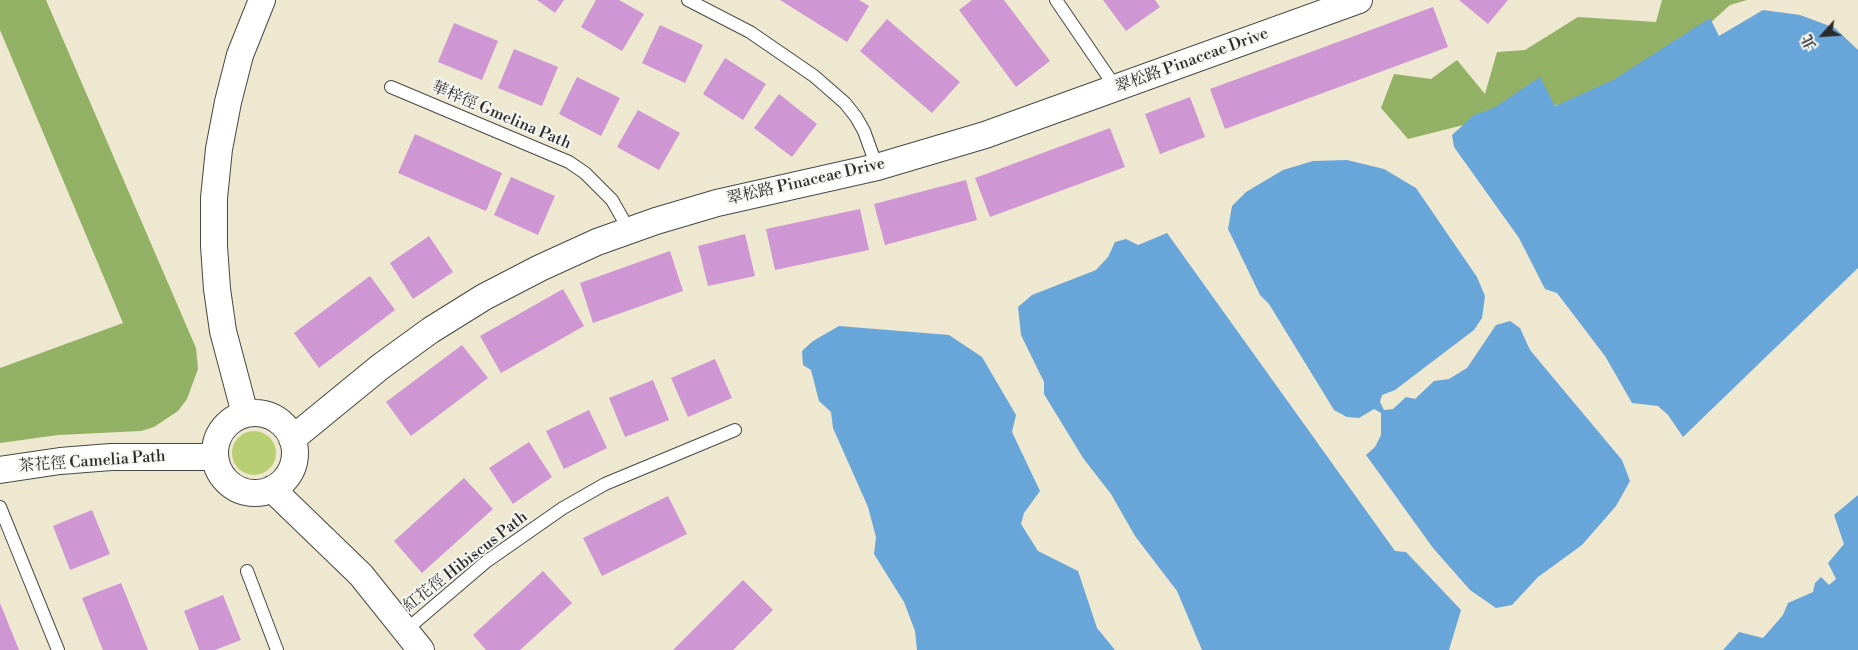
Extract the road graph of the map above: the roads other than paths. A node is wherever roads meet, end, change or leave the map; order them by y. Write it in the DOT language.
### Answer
graph roads {
  1 [pos="262,0"];
  2 [pos="688,0"];
  3 [pos="1056,0"];
  4 [pos="1360,0"];
  5 [pos="1315,7"];
  6 [pos="391,87"];
  7 [pos="1116,88"];
  8 [pos="877,167"];
  9 [pos="630,230"];
  10 [pos="246,414"];
  11 [pos="735,430"];
  12 [pos="292,439"];
  13 [pos="215,457"];
  14 [pos="0,470"];
  15 [pos="272,489"];
  16 [pos="0,507"];
  17 [pos="246,570"];
  18 [pos="414,640"];
  19 [pos="58,650"];
  20 [pos="277,650"];
  1 -- 10 [label="street"];
  2 -- 8 [label="lane"];
  3 -- 7 [label="lane"];
  4 -- 5 [label="street, 翠松路 Pinaceae Drive"];
  5 -- 7 [label="street, 翠松路 Pinaceae Drive"];
  6 -- 9 [label="lane, 華梓徑 Gmelina Path"];
  7 -- 8 [label="street, 翠松路 Pinaceae Drive"];
  8 -- 9 [label="street, 翠松路 Pinaceae Drive"];
  9 -- 12 [label="street, 翠松路 Pinaceae Drive"];
  10 -- 12 [label="street"];
  10 -- 13 [label="street"];
  11 -- 18 [label="lane, 紅花徑 Hibiscus Path"];
  12 -- 15 [label="street"];
  13 -- 14 [label="street, 茶花徑 Camelia Path"];
  13 -- 15 [label="street"];
  15 -- 18 [label="street"];
  16 -- 19 [label="lane"];
  17 -- 20 [label="lane"];
}
